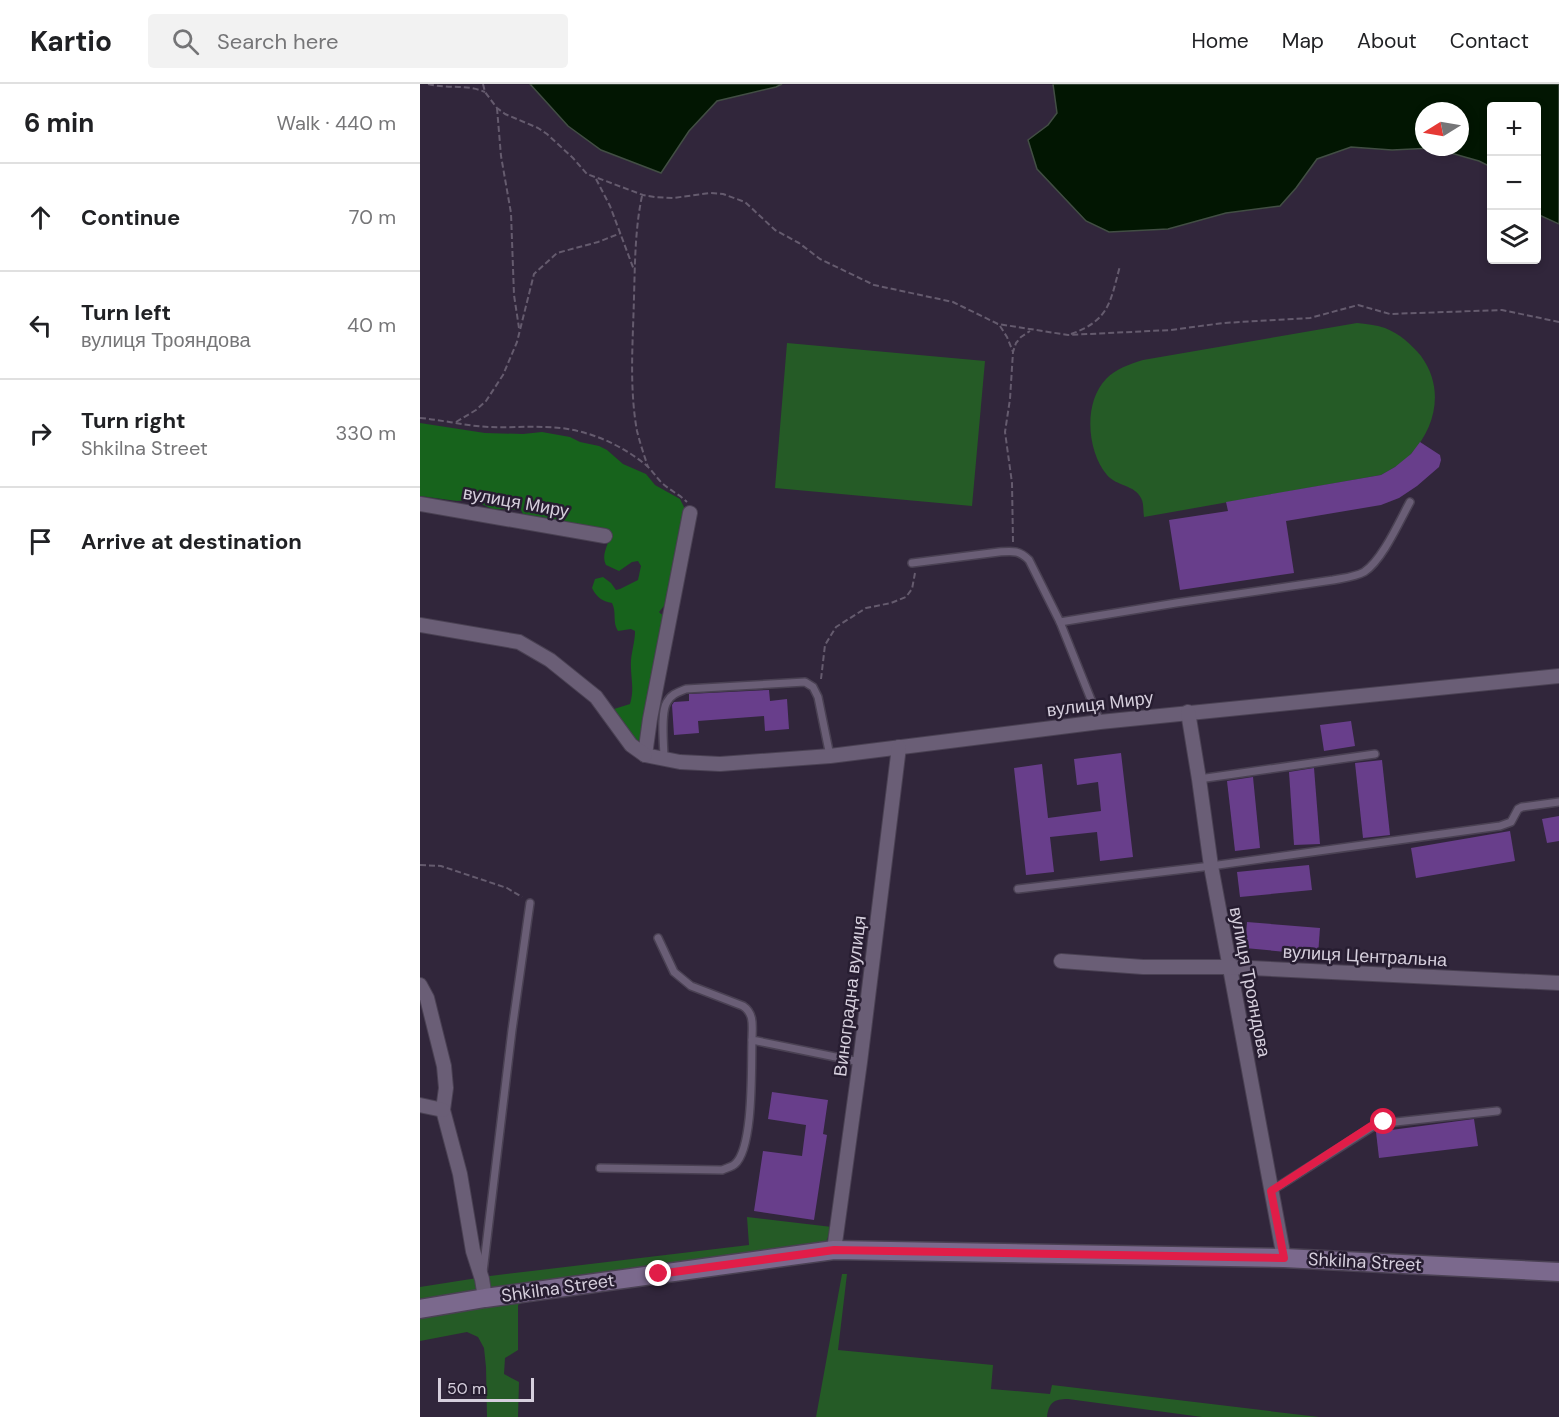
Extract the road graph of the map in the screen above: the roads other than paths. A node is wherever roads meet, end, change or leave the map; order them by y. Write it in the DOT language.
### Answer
graph roads {
  1 [pos="1410,501"];
  2 [pos="420,504"];
  3 [pos="690,513"];
  4 [pos="605,536"];
  5 [pos="912,563"];
  6 [pos="1060,621"];
  7 [pos="420,625"];
  8 [pos="1559,676"];
  9 [pos="1188,712"];
  10 [pos="1100,722"];
  11 [pos="899,747"];
  12 [pos="1375,754"];
  13 [pos="645,755"];
  14 [pos="830,756"];
  15 [pos="664,759"];
  16 [pos="1200,779"];
  17 [pos="1559,802"];
  18 [pos="1210,866"];
  19 [pos="1018,889"];
  20 [pos="530,903"];
  21 [pos="658,938"];
  22 [pos="1060,961"];
  23 [pos="1229,967"];
  24 [pos="1559,983"];
  25 [pos="420,985"];
  26 [pos="752,1040"];
  27 [pos="860,1062"];
  28 [pos="420,1105"];
  29 [pos="443,1110"];
  30 [pos="1497,1111"];
  31 [pos="600,1168"];
  32 [pos="1271,1191"];
  33 [pos="834,1250"];
  34 [pos="1284,1258"];
  35 [pos="1559,1272"];
  36 [pos="482,1279"];
  37 [pos="485,1298"];
  38 [pos="420,1310"];
  1 -- 6 [label="lane"];
  2 -- 4 [label="street, вулиця Миру"];
  3 -- 13 [label="street"];
  5 -- 6 [label="lane"];
  6 -- 10 [label="lane"];
  7 -- 13 [label="street"];
  8 -- 9 [label="street, вулиця Миру"];
  9 -- 10 [label="street, вулиця Миру"];
  9 -- 16 [label="street, вулиця Трояндова"];
  10 -- 11 [label="street, вулиця Миру"];
  11 -- 14 [label="street, вулиця Миру"];
  11 -- 27 [label="street, Виноградна вулиця"];
  12 -- 16 [label="lane"];
  13 -- 15 [label="street, вулиця Миру"];
  14 -- 15 [label="street, вулиця Миру"];
  14 -- 15 [label="lane"];
  16 -- 18 [label="street, вулиця Трояндова"];
  17 -- 18 [label="lane"];
  18 -- 19 [label="lane"];
  18 -- 23 [label="street, вулиця Трояндова"];
  20 -- 36 [label="lane"];
  21 -- 26 [label="lane"];
  22 -- 23 [label="street, вулиця Центральна"];
  23 -- 24 [label="street, вулиця Центральна"];
  23 -- 32 [label="street, вулиця Трояндова"];
  25 -- 29 [label="street"];
  26 -- 27 [label="lane"];
  26 -- 31 [label="lane"];
  27 -- 33 [label="street, Виноградна вулиця"];
  28 -- 29 [label="street"];
  29 -- 36 [label="street"];
  30 -- 32 [label="lane"];
  32 -- 34 [label="street, вулиця Трояндова"];
  33 -- 34 [label="street, Shkilna Street"];
  33 -- 37 [label="street, Shkilna Street"];
  34 -- 35 [label="street, Shkilna Street"];
  36 -- 37 [label="street"];
  37 -- 38 [label="street, Shkilna Street"];
}
